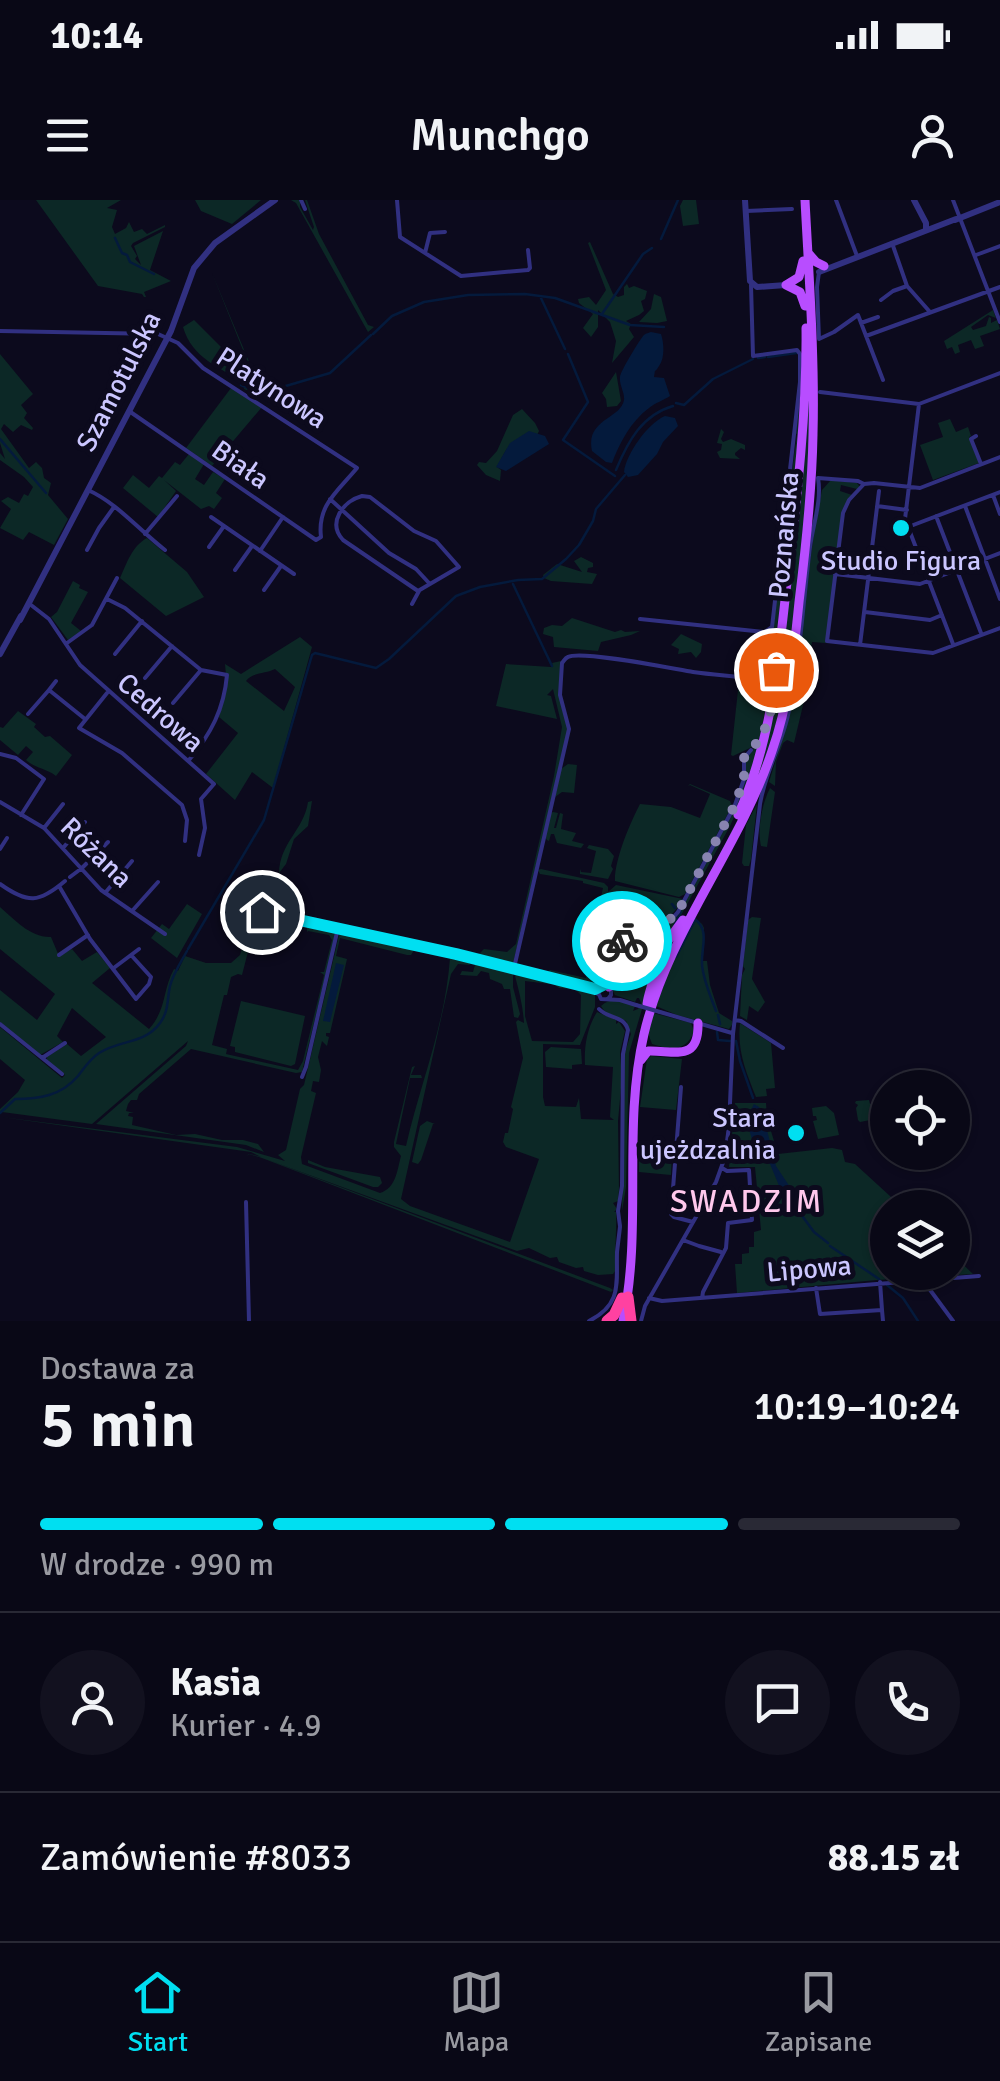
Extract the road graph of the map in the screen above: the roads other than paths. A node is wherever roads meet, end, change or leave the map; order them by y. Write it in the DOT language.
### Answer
graph roads {
  1 [pos="275,200"];
  2 [pos="397,200"];
  3 [pos="746,200"];
  4 [pos="836,200"];
  5 [pos="914,200"];
  6 [pos="953,200"];
  7 [pos="1000,202"];
  8 [pos="799,203"];
  9 [pos="746,211"];
  10 [pos="958,218"];
  11 [pos="924,225"];
  12 [pos="445,232"];
  13 [pos="892,243"];
  14 [pos="1000,246"];
  15 [pos="528,250"];
  16 [pos="426,253"];
  17 [pos="805,256"];
  18 [pos="975,256"];
  19 [pos="858,257"];
  20 [pos="824,268"];
  21 [pos="809,282"];
  22 [pos="752,284"];
  23 [pos="786,286"];
  24 [pos="907,286"];
  25 [pos="1000,287"];
  26 [pos="988,291"];
  27 [pos="880,300"];
  28 [pos="805,306"];
  29 [pos="930,312"];
  30 [pos="878,317"];
  31 [pos="860,321"];
  32 [pos="1000,322"];
  33 [pos="0,332"];
  34 [pos="866,336"];
  35 [pos="167,338"];
  36 [pos="806,364"];
  37 [pos="1000,373"];
  38 [pos="800,377"];
  39 [pos="882,380"];
  40 [pos="820,392"];
  41 [pos="919,404"];
  42 [pos="128,412"];
  43 [pos="976,436"];
  44 [pos="1000,457"];
  45 [pos="980,464"];
  46 [pos="864,484"];
  47 [pos="909,488"];
  48 [pos="88,490"];
  49 [pos="879,491"];
  50 [pos="1000,492"];
  51 [pos="993,495"];
  52 [pos="176,496"];
  53 [pos="330,500"];
  54 [pos="878,506"];
  55 [pos="964,506"];
  56 [pos="114,508"];
  57 [pos="343,510"];
  58 [pos="906,510"];
  59 [pos="1000,514"];
  60 [pos="936,516"];
  61 [pos="211,517"];
  62 [pos="283,518"];
  63 [pos="224,526"];
  64 [pos="908,527"];
  65 [pos="145,534"];
  66 [pos="252,546"];
  67 [pos="209,547"];
  68 [pos="87,550"];
  69 [pos="165,550"];
  70 [pos="260,551"];
  71 [pos="1000,553"];
  72 [pos="985,559"];
  73 [pos="281,566"];
  74 [pos="235,570"];
  75 [pos="957,570"];
  76 [pos="294,574"];
  77 [pos="836,574"];
  78 [pos="117,578"];
  79 [pos="869,578"];
  80 [pos="928,580"];
  81 [pos="431,584"];
  82 [pos="264,590"];
  83 [pos="419,591"];
  84 [pos="107,599"];
  85 [pos="1000,599"];
  86 [pos="412,604"];
  87 [pos="30,606"];
  88 [pos="864,612"];
  89 [pos="942,615"];
  90 [pos="640,619"];
  91 [pos="142,621"];
  92 [pos="1000,628"];
  93 [pos="765,632"];
  94 [pos="982,635"];
  95 [pos="67,643"];
  96 [pos="860,645"];
  97 [pos="172,646"];
  98 [pos="954,646"];
  99 [pos="0,654"];
  100 [pos="115,654"];
  101 [pos="200,670"];
  102 [pos="144,678"];
  103 [pos="56,681"];
  104 [pos="49,690"];
  105 [pos="108,692"];
  106 [pos="173,703"];
  107 [pos="28,714"];
  108 [pos="85,719"];
  109 [pos="769,721"];
  110 [pos="751,750"];
  111 [pos="0,754"];
  112 [pos="187,761"];
  113 [pos="0,802"];
  114 [pos="62,804"];
  115 [pos="21,815"];
  116 [pos="85,822"];
  117 [pos="44,828"];
  118 [pos="7,838"];
  119 [pos="185,841"];
  120 [pos="108,842"];
  121 [pos="63,848"];
  122 [pos="0,849"];
  123 [pos="199,855"];
  124 [pos="132,861"];
  125 [pos="82,868"];
  126 [pos="158,882"];
  127 [pos="0,884"];
  128 [pos="59,886"];
  129 [pos="105,893"];
  130 [pos="132,910"];
  131 [pos="262,912"];
  132 [pos="684,920"];
  133 [pos="338,928"];
  134 [pos="165,934"];
  135 [pos="88,935"];
  136 [pos="625,937"];
  137 [pos="139,949"];
  138 [pos="628,952"];
  139 [pos="60,955"];
  140 [pos="130,955"];
  141 [pos="614,960"];
  142 [pos="113,968"];
  143 [pos="514,968"];
  144 [pos="604,993"];
  145 [pos="641,1004"];
  146 [pos="734,1020"];
  147 [pos="647,1022"];
  148 [pos="698,1023"];
  149 [pos="0,1024"];
  150 [pos="733,1034"];
  151 [pos="66,1043"];
  152 [pos="783,1048"];
  153 [pos="42,1058"];
  154 [pos="62,1074"];
  155 [pos="302,1076"];
  156 [pos="636,1077"];
  157 [pos="681,1087"];
  158 [pos="722,1168"];
  159 [pos="246,1202"];
  160 [pos="693,1222"];
  161 [pos="683,1240"];
  162 [pos="723,1252"];
  163 [pos="970,1276"];
  164 [pos="979,1276"];
  165 [pos="870,1283"];
  166 [pos="816,1288"];
  167 [pos="881,1290"];
  168 [pos="930,1290"];
  169 [pos="625,1297"];
  170 [pos="650,1298"];
  171 [pos="702,1298"];
  172 [pos="882,1310"];
  173 [pos="248,1321"];
  174 [pos="589,1321"];
  175 [pos="608,1321"];
  176 [pos="624,1321"];
  177 [pos="641,1321"];
  178 [pos="883,1321"];
  179 [pos="953,1321"];
  1 -- 35 [label="street, Szamotulska"];
  2 -- 16 [label="street"];
  3 -- 9 [label="street"];
  4 -- 19 [label="street"];
  5 -- 11 [label="street"];
  6 -- 10 [label="street"];
  7 -- 10 [label="street"];
  8 -- 9 [label="street"];
  8 -- 17 [label="main road, Poznańska"];
  9 -- 22 [label="street"];
  10 -- 11 [label="street"];
  10 -- 11 [label="street"];
  10 -- 18 [label="street"];
  11 -- 13 [label="street"];
  12 -- 16 [label="street"];
  13 -- 19 [label="street"];
  13 -- 24 [label="street"];
  14 -- 18 [label="street"];
  15 -- 16 [label="street"];
  17 -- 20 [label="main road"];
  17 -- 21 [label="main road, Poznańska"];
  17 -- 23 [label="main road"];
  17 -- 28 [label="main road, Poznańska"];
  18 -- 26 [label="street"];
  19 -- 20 [label="street"];
  20 -- 21 [label="main road"];
  20 -- 31 [label="street"];
  21 -- 147 [label="main road, Poznańska"];
  22 -- 23 [label="street"];
  22 -- 38 [label="street, Poznańska"];
  23 -- 28 [label="main road"];
  24 -- 27 [label="street"];
  24 -- 29 [label="street"];
  25 -- 26 [label="street"];
  26 -- 29 [label="street"];
  26 -- 32 [label="street"];
  28 -- 36 [label="main road, Poznańska"];
  29 -- 34 [label="street"];
  30 -- 31 [label="street"];
  31 -- 34 [label="street"];
  33 -- 35 [label="street"];
  34 -- 39 [label="street"];
  35 -- 42 [label="street, Szamotulska"];
  35 -- 53 [label="street, Platynowa"];
  36 -- 38 [label="main road"];
  36 -- 109 [label="main road, Poznańska"];
  37 -- 41 [label="street"];
  38 -- 93 [label="street, Poznańska"];
  40 -- 41 [label="street"];
  41 -- 47 [label="street"];
  42 -- 48 [label="street, Szamotulska"];
  42 -- 62 [label="street, Biała"];
  43 -- 45 [label="street"];
  44 -- 45 [label="street"];
  45 -- 47 [label="street"];
  46 -- 47 [label="street"];
  46 -- 77 [label="street"];
  46 -- 146 [label="street"];
  47 -- 58 [label="street"];
  48 -- 56 [label="street"];
  48 -- 87 [label="street, Szamotulska"];
  49 -- 54 [label="street"];
  50 -- 51 [label="street"];
  51 -- 55 [label="street"];
  51 -- 59 [label="street"];
  52 -- 65 [label="street"];
  53 -- 57 [label="street"];
  53 -- 62 [label="street, Biała"];
  54 -- 58 [label="street"];
  54 -- 79 [label="street"];
  55 -- 60 [label="street"];
  55 -- 72 [label="street"];
  56 -- 65 [label="street"];
  56 -- 68 [label="street"];
  57 -- 81 [label="street"];
  57 -- 81 [label="street"];
  57 -- 83 [label="street"];
  58 -- 64 [label="street"];
  60 -- 64 [label="street"];
  60 -- 75 [label="street"];
  61 -- 63 [label="street"];
  62 -- 70 [label="street"];
  63 -- 66 [label="street"];
  63 -- 67 [label="street"];
  64 -- 80 [label="street"];
  65 -- 69 [label="street"];
  66 -- 70 [label="street"];
  66 -- 74 [label="street"];
  70 -- 73 [label="street"];
  71 -- 72 [label="street"];
  72 -- 75 [label="street"];
  72 -- 85 [label="street"];
  73 -- 76 [label="street"];
  73 -- 82 [label="street"];
  75 -- 80 [label="street"];
  75 -- 94 [label="street"];
  77 -- 79 [label="street"];
  77 -- 96 [label="street"];
  78 -- 84 [label="street"];
  79 -- 80 [label="street"];
  79 -- 88 [label="street"];
  80 -- 89 [label="street"];
  81 -- 83 [label="street"];
  83 -- 86 [label="street"];
  84 -- 91 [label="street"];
  84 -- 95 [label="street"];
  87 -- 95 [label="street, Cedrowa"];
  87 -- 99 [label="street, Szamotulska"];
  88 -- 89 [label="street"];
  88 -- 96 [label="street"];
  89 -- 98 [label="street"];
  90 -- 93 [label="street"];
  91 -- 97 [label="street"];
  91 -- 100 [label="street"];
  92 -- 94 [label="street"];
  93 -- 143 [label="street, Poznańska"];
  94 -- 98 [label="street"];
  95 -- 105 [label="street, Cedrowa"];
  96 -- 98 [label="street"];
  97 -- 101 [label="street"];
  97 -- 102 [label="street"];
  101 -- 106 [label="street"];
  101 -- 112 [label="street"];
  103 -- 104 [label="street"];
  104 -- 107 [label="street"];
  104 -- 108 [label="street"];
  105 -- 108 [label="street"];
  105 -- 112 [label="street, Cedrowa"];
  108 -- 119 [label="street"];
  109 -- 110 [label="main road"];
  109 -- 132 [label="main road, Poznańska"];
  110 -- 136 [label="street"];
  111 -- 115 [label="street"];
  112 -- 123 [label="street, Cedrowa"];
  113 -- 115 [label="street, Różana"];
  114 -- 117 [label="street"];
  115 -- 117 [label="street, Różana"];
  116 -- 121 [label="street"];
  117 -- 121 [label="street, Różana"];
  118 -- 122 [label="street"];
  120 -- 125 [label="street"];
  121 -- 125 [label="street, Różana"];
  124 -- 129 [label="street"];
  125 -- 128 [label="street"];
  125 -- 129 [label="street, Różana"];
  126 -- 130 [label="street"];
  127 -- 128 [label="street"];
  128 -- 135 [label="street"];
  129 -- 130 [label="street, Różana"];
  130 -- 134 [label="street, Różana"];
  131 -- 133 [label="street"];
  132 -- 138 [label="main road"];
  132 -- 145 [label="main road, Poznańska"];
  133 -- 143 [label="street"];
  133 -- 155 [label="street"];
  135 -- 139 [label="street"];
  135 -- 142 [label="street"];
  136 -- 138 [label="main road"];
  136 -- 141 [label="street"];
  137 -- 140 [label="street"];
  138 -- 141 [label="main road"];
  138 -- 144 [label="main road"];
  138 -- 145 [label="main road"];
  140 -- 142 [label="street"];
  140 -- 142 [label="street"];
  141 -- 144 [label="street"];
  143 -- 144 [label="street"];
  144 -- 145 [label="street"];
  144 -- 174 [label="street"];
  145 -- 148 [label="street, bridge"];
  145 -- 169 [label="main road, Poznańska"];
  146 -- 150 [label="street"];
  146 -- 152 [label="street"];
  147 -- 148 [label="main road"];
  147 -- 156 [label="main road, Poznańska"];
  148 -- 150 [label="street"];
  148 -- 156 [label="main road"];
  149 -- 153 [label="street"];
  150 -- 158 [label="street"];
  151 -- 153 [label="street"];
  153 -- 154 [label="street"];
  156 -- 169 [label="main road, Poznańska"];
  157 -- 160 [label="street"];
  158 -- 160 [label="street"];
  158 -- 162 [label="street, Lipowa"];
  159 -- 173 [label="street"];
  160 -- 161 [label="street"];
  161 -- 162 [label="street"];
  161 -- 170 [label="street"];
  162 -- 171 [label="street, Lipowa"];
  163 -- 164 [label="street, Lipowa"];
  165 -- 166 [label="street, Lipowa"];
  166 -- 171 [label="street, Lipowa"];
  166 -- 172 [label="street"];
  167 -- 172 [label="street"];
  168 -- 179 [label="street"];
  169 -- 175 [label="highway"];
  169 -- 176 [label="highway"];
  170 -- 171 [label="street, Lipowa"];
  170 -- 177 [label="street"];
  172 -- 178 [label="street"];
}
